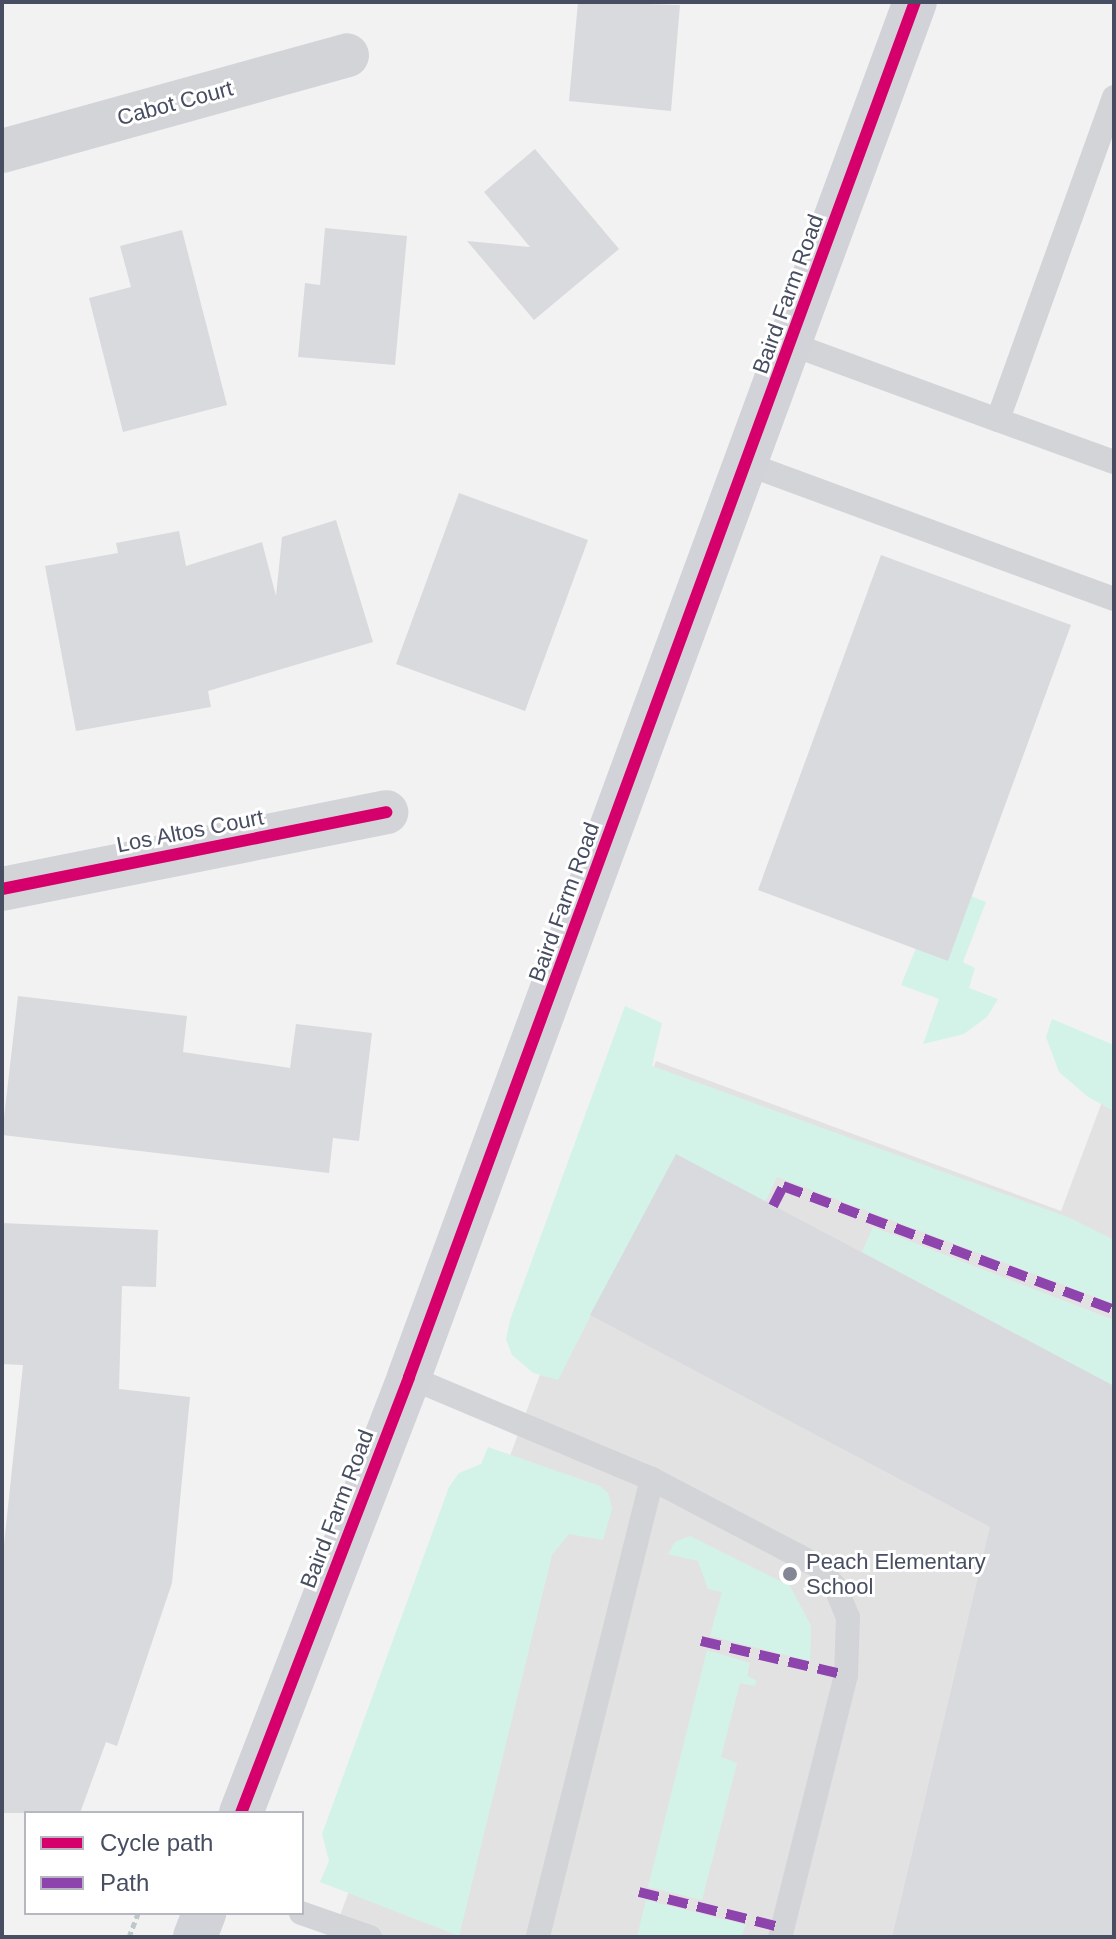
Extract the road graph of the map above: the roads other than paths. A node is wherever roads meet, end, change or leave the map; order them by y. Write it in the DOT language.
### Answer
graph roads {
  1 [pos="915,2"];
  2 [pos="347,55"];
  3 [pos="1114,97"];
  4 [pos="2,151"];
  5 [pos="791,344"];
  6 [pos="998,420"];
  7 [pos="1114,462"];
  8 [pos="747,464"];
  9 [pos="1114,599"];
  10 [pos="386,812"];
  11 [pos="2,889"];
  12 [pos="409,1377"];
  13 [pos="652,1479"];
  14 [pos="242,1811"];
  15 [pos="304,1914"];
  16 [pos="203,1915"];
  17 [pos="195,1937"];
  18 [pos="370,1937"];
  19 [pos="538,1937"];
  20 [pos="780,1937"];
  1 -- 5 [label="street, Baird Farm Road"];
  2 -- 4 [label="street, Cabot Court"];
  3 -- 6 [label="lane"];
  5 -- 6 [label="lane"];
  5 -- 8 [label="street, Baird Farm Road"];
  6 -- 7 [label="lane"];
  8 -- 9 [label="lane"];
  8 -- 12 [label="street, Baird Farm Road"];
  10 -- 11 [label="street, Los Altos Court"];
  12 -- 13 [label="lane"];
  12 -- 14 [label="street, Baird Farm Road"];
  13 -- 19 [label="lane"];
  13 -- 20 [label="lane"];
  15 -- 18 [label="lane"];
  16 -- 17 [label="street"];
}
